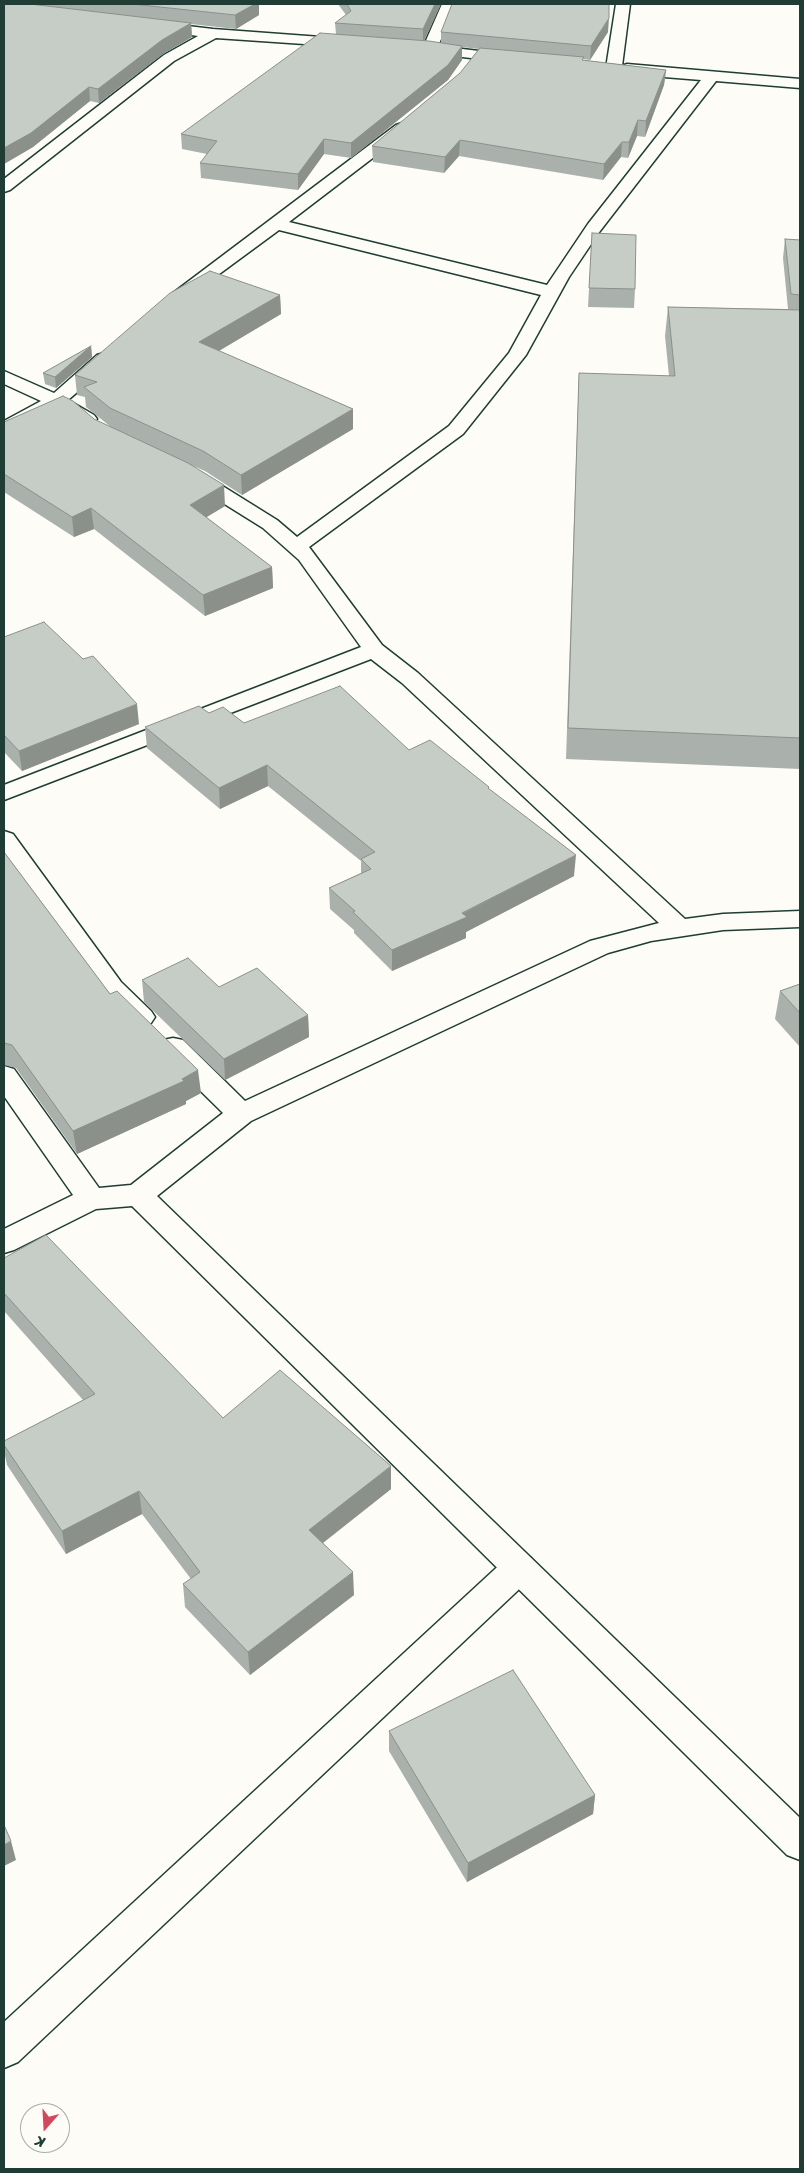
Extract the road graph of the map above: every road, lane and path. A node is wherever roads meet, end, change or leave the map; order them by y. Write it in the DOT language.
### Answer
graph roads {
  1 [pos="449,4"];
  2 [pos="623,4"];
  3 [pos="140,24"];
  4 [pos="213,33"];
  5 [pos="361,44"];
  6 [pos="410,48"];
  7 [pos="429,50"];
  8 [pos="476,56"];
  9 [pos="525,60"];
  10 [pos="595,66"];
  11 [pos="614,68"];
  12 [pos="465,70"];
  13 [pos="712,76"];
  14 [pos="800,84"];
  15 [pos="416,116"];
  16 [pos="4,187"];
  17 [pos="277,224"];
  18 [pos="552,292"];
  19 [pos="165,306"];
  20 [pos="114,350"];
  21 [pos="4,377"];
  22 [pos="56,401"];
  23 [pos="4,429"];
  24 [pos="104,433"];
  25 [pos="172,466"];
  26 [pos="296,547"];
  27 [pos="374,650"];
  28 [pos="4,793"];
  29 [pos="4,839"];
  30 [pos="800,920"];
  31 [pos="680,929"];
  32 [pos="4,1076"];
  33 [pos="241,1114"];
  34 [pos="138,1196"];
  35 [pos="91,1199"];
  36 [pos="4,1242"];
  37 [pos="519,1568"];
  38 [pos="800,1843"];
  39 [pos="4,2048"];
  1 -- 7 [label="street"];
  2 -- 11 [label="street"];
  3 -- 4 [label="street"];
  4 -- 5 [label="street"];
  4 -- 16 [label="street"];
  6 -- 7 [label="street"];
  7 -- 8 [label="street"];
  8 -- 9 [label="street"];
  8 -- 12 [label="street"];
  10 -- 11 [label="street"];
  11 -- 13 [label="street"];
  13 -- 14 [label="street"];
  13 -- 18 [label="street"];
  15 -- 17 [label="street"];
  17 -- 18 [label="street"];
  17 -- 19 [label="street"];
  18 -- 26 [label="street"];
  20 -- 22 [label="street"];
  21 -- 22 [label="street"];
  22 -- 23 [label="street"];
  22 -- 24 [label="street"];
  25 -- 26 [label="street"];
  26 -- 27 [label="street"];
  27 -- 28 [label="street"];
  27 -- 31 [label="street"];
  29 -- 33 [label="street"];
  30 -- 31 [label="street"];
  31 -- 33 [label="street"];
  32 -- 35 [label="street"];
  33 -- 34 [label="street"];
  34 -- 35 [label="street"];
  34 -- 37 [label="street"];
  35 -- 36 [label="street"];
  37 -- 38 [label="street"];
  37 -- 39 [label="street"];
}
